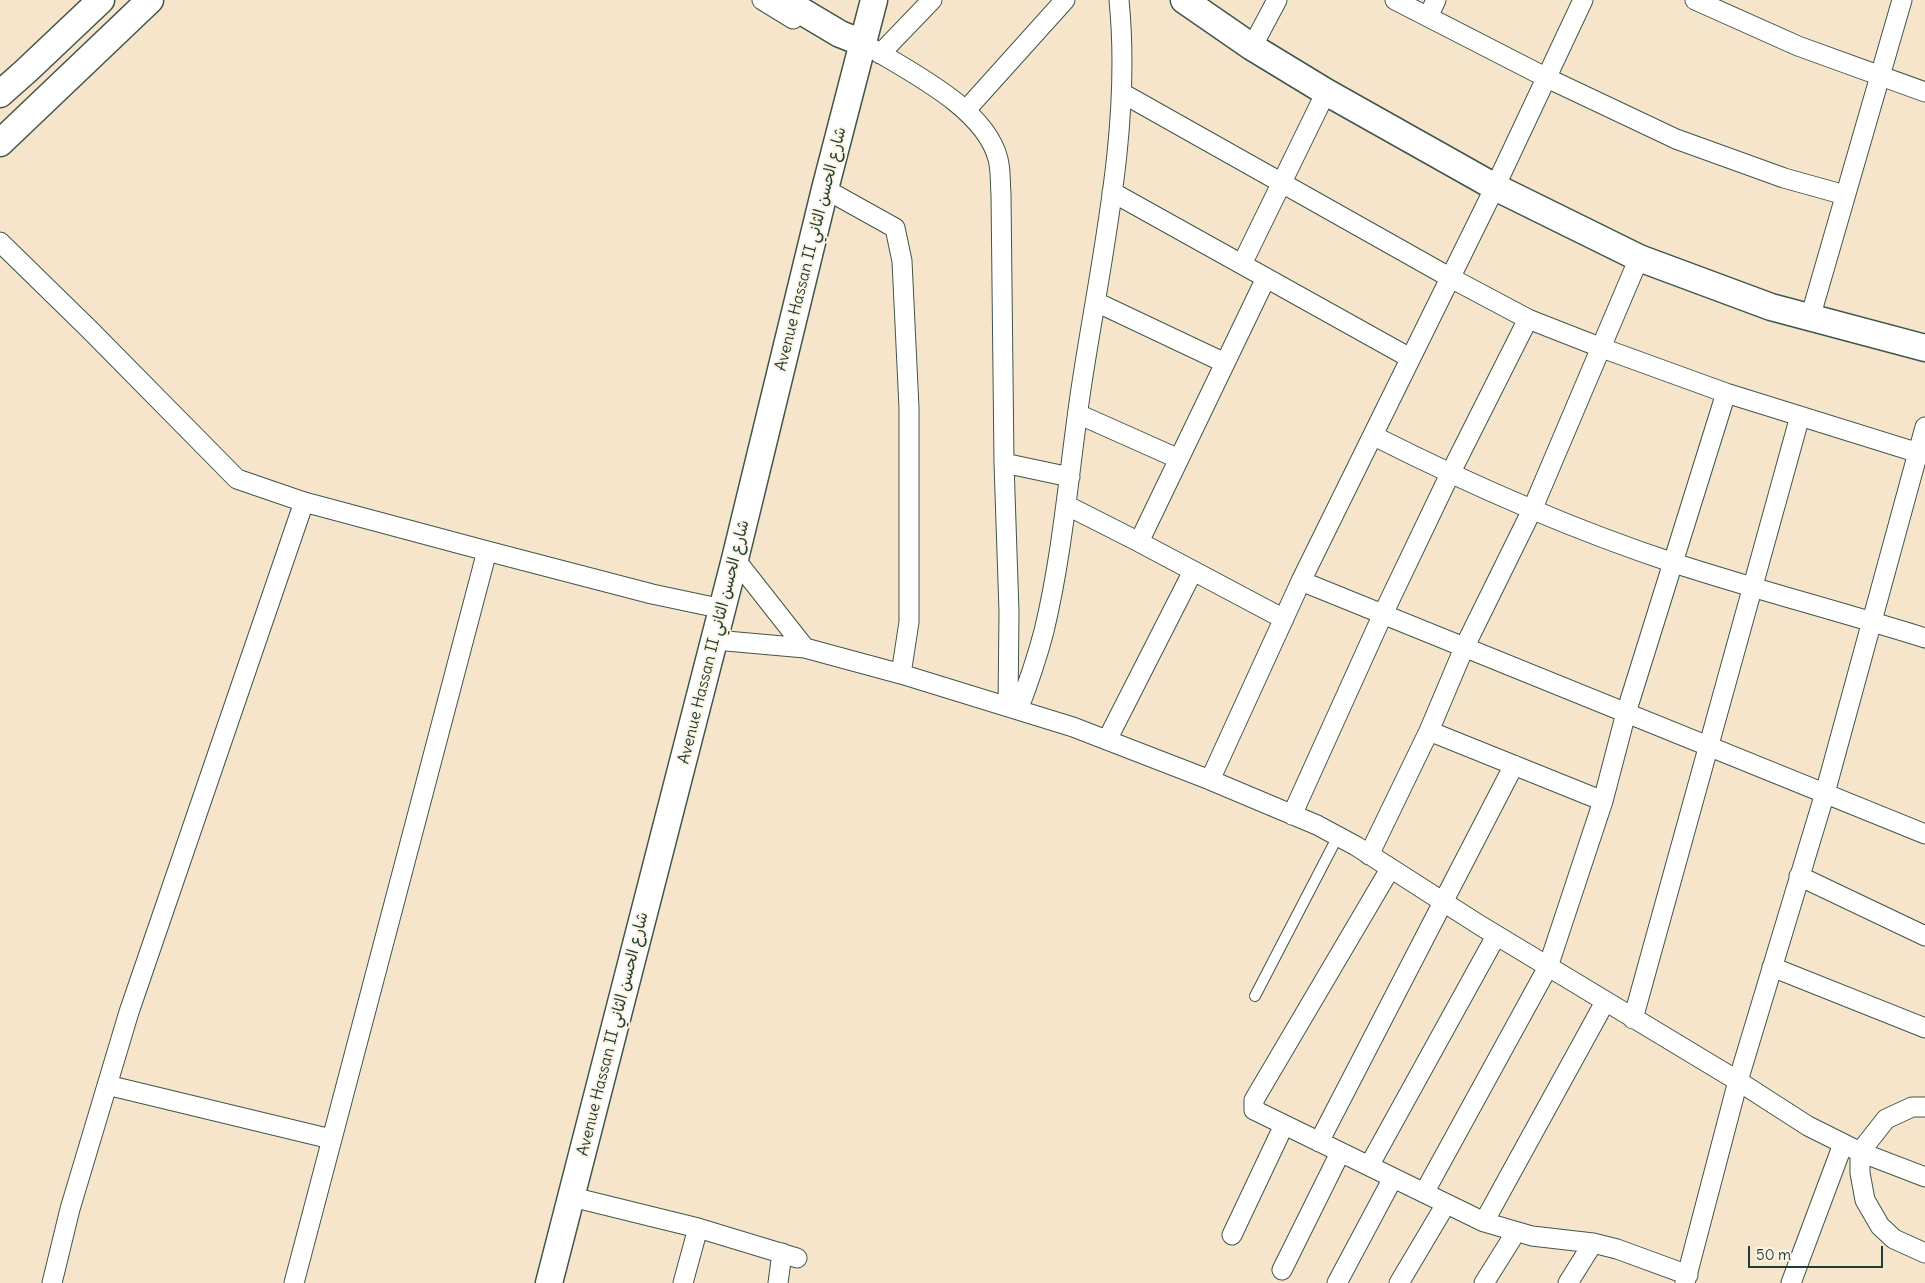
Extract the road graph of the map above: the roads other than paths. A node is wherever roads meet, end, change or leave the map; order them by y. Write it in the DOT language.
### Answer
graph roads {
  1 [pos="101,0"];
  2 [pos="150,0"];
  3 [pos="762,0"];
  4 [pos="783,0"];
  5 [pos="874,0"];
  6 [pos="932,0"];
  7 [pos="1065,0"];
  8 [pos="1119,0"];
  9 [pos="1184,0"];
  10 [pos="1277,0"];
  11 [pos="1395,0"];
  12 [pos="1436,0"];
  13 [pos="1583,0"];
  14 [pos="1695,0"];
  15 [pos="1902,0"];
  16 [pos="806,2"];
  17 [pos="1428,17"];
  18 [pos="836,32"];
  19 [pos="1252,47"];
  20 [pos="871,49"];
  21 [pos="1879,77"];
  22 [pos="1547,78"];
  23 [pos="1122,92"];
  24 [pos="1326,92"];
  25 [pos="1925,92"];
  26 [pos="0,94"];
  27 [pos="966,110"];
  28 [pos="0,142"];
  29 [pos="1282,182"];
  30 [pos="1495,187"];
  31 [pos="825,189"];
  32 [pos="1112,192"];
  33 [pos="1845,195"];
  34 [pos="0,242"];
  35 [pos="1639,258"];
  36 [pos="1242,264"];
  37 [pos="1449,277"];
  38 [pos="1266,278"];
  39 [pos="1096,302"];
  40 [pos="1810,318"];
  41 [pos="1528,319"];
  42 [pos="1602,348"];
  43 [pos="1925,348"];
  44 [pos="1410,358"];
  45 [pos="1225,363"];
  46 [pos="1726,394"];
  47 [pos="1078,414"];
  48 [pos="1800,416"];
  49 [pos="1925,427"];
  50 [pos="1374,436"];
  51 [pos="1921,454"];
  52 [pos="1179,459"];
  53 [pos="1004,463"];
  54 [pos="1450,474"];
  55 [pos="1070,477"];
  56 [pos="304,502"];
  57 [pos="1066,505"];
  58 [pos="1532,510"];
  59 [pos="1139,542"];
  60 [pos="486,551"];
  61 [pos="735,560"];
  62 [pos="1672,562"];
  63 [pos="1193,571"];
  64 [pos="1301,581"];
  65 [pos="1752,587"];
  66 [pos="722,609"];
  67 [pos="1383,614"];
  68 [pos="1284,620"];
  69 [pos="1872,622"];
  70 [pos="1925,638"];
  71 [pos="715,640"];
  72 [pos="805,648"];
  73 [pos="1464,648"];
  74 [pos="902,674"];
  75 [pos="1013,709"];
  76 [pos="1626,713"];
  77 [pos="1429,731"];
  78 [pos="1108,740"];
  79 [pos="1708,746"];
  80 [pos="1514,765"];
  81 [pos="1210,780"];
  82 [pos="1824,793"];
  83 [pos="1603,801"];
  84 [pos="1292,814"];
  85 [pos="1925,834"];
  86 [pos="1338,836"];
  87 [pos="1370,855"];
  88 [pos="1390,869"];
  89 [pos="1799,876"];
  90 [pos="1444,903"];
  91 [pos="1496,936"];
  92 [pos="1925,936"];
  93 [pos="1548,967"];
  94 [pos="1772,967"];
  95 [pos="1255,996"];
  96 [pos="1605,1002"];
  97 [pos="1633,1018"];
  98 [pos="1925,1028"];
  99 [pos="1738,1081"];
  100 [pos="107,1085"];
  101 [pos="1925,1107"];
  102 [pos="1284,1125"];
  103 [pos="331,1139"];
  104 [pos="1319,1142"];
  105 [pos="1843,1144"];
  106 [pos="1860,1152"];
  107 [pos="1340,1153"];
  108 [pos="1369,1166"];
  109 [pos="1925,1177"];
  110 [pos="1393,1178"];
  111 [pos="1424,1193"];
  112 [pos="572,1197"];
  113 [pos="1446,1204"];
  114 [pos="1484,1222"];
  115 [pos="698,1228"];
  116 [pos="1516,1232"];
  117 [pos="1232,1234"];
  118 [pos="1593,1242"];
  119 [pos="1925,1253"];
  120 [pos="1282,1270"];
  121 [pos="1686,1279"];
  122 [pos="1402,1282"];
  123 [pos="52,1283"];
  124 [pos="294,1283"];
  125 [pos="549,1283"];
  126 [pos="683,1283"];
  127 [pos="778,1283"];
  128 [pos="1337,1283"];
  129 [pos="1484,1283"];
  130 [pos="1568,1283"];
  131 [pos="1791,1283"];
  1 -- 26 [label="street"];
  2 -- 28 [label="street"];
  3 -- 18 [label="street"];
  4 -- 18 [label="street"];
  5 -- 20 [label="street, Avenue Hassan II شارع الحسن الثاني"];
  6 -- 20 [label="street"];
  7 -- 27 [label="street"];
  8 -- 23 [label="street"];
  9 -- 19 [label="street"];
  10 -- 19 [label="street"];
  11 -- 17 [label="street"];
  12 -- 17 [label="street"];
  13 -- 22 [label="street"];
  14 -- 21 [label="street"];
  15 -- 21 [label="street"];
  16 -- 20 [label="street"];
  17 -- 22 [label="street"];
  18 -- 20 [label="street"];
  19 -- 24 [label="street"];
  20 -- 27 [label="street"];
  20 -- 31 [label="street, Avenue Hassan II شارع الحسن الثاني"];
  21 -- 25 [label="street"];
  21 -- 33 [label="street"];
  22 -- 30 [label="street"];
  22 -- 33 [label="street"];
  23 -- 29 [label="street"];
  23 -- 32 [label="street"];
  24 -- 29 [label="street"];
  24 -- 30 [label="street"];
  27 -- 53 [label="street"];
  29 -- 36 [label="street"];
  29 -- 37 [label="street"];
  30 -- 35 [label="street"];
  30 -- 37 [label="street"];
  31 -- 61 [label="street, Avenue Hassan II شارع الحسن الثاني"];
  31 -- 74 [label="street"];
  32 -- 36 [label="street"];
  32 -- 39 [label="street"];
  33 -- 40 [label="street"];
  34 -- 56 [label="street"];
  35 -- 40 [label="street"];
  35 -- 42 [label="street"];
  36 -- 38 [label="street"];
  37 -- 41 [label="street"];
  37 -- 44 [label="street"];
  38 -- 44 [label="street"];
  38 -- 45 [label="street"];
  39 -- 45 [label="street"];
  39 -- 47 [label="street"];
  40 -- 43 [label="street"];
  41 -- 42 [label="street"];
  41 -- 54 [label="street"];
  42 -- 46 [label="street"];
  42 -- 58 [label="street"];
  44 -- 50 [label="street"];
  45 -- 52 [label="street"];
  46 -- 48 [label="street"];
  46 -- 62 [label="street"];
  47 -- 52 [label="street"];
  47 -- 55 [label="street"];
  48 -- 51 [label="street"];
  48 -- 65 [label="street"];
  49 -- 51 [label="street"];
  50 -- 54 [label="street"];
  50 -- 64 [label="street"];
  51 -- 69 [label="street"];
  52 -- 59 [label="street"];
  53 -- 55 [label="street"];
  53 -- 75 [label="street"];
  54 -- 58 [label="street"];
  54 -- 67 [label="street"];
  55 -- 57 [label="street"];
  56 -- 60 [label="street"];
  56 -- 100 [label="street"];
  57 -- 59 [label="street"];
  57 -- 75 [label="street"];
  58 -- 62 [label="street"];
  58 -- 73 [label="street"];
  59 -- 63 [label="street"];
  60 -- 66 [label="street"];
  60 -- 103 [label="street"];
  61 -- 66 [label="street, Avenue Hassan II شارع الحسن الثاني"];
  61 -- 72 [label="street"];
  62 -- 65 [label="street"];
  62 -- 76 [label="street"];
  63 -- 68 [label="street"];
  63 -- 78 [label="street"];
  64 -- 67 [label="street"];
  64 -- 68 [label="street"];
  65 -- 69 [label="street"];
  65 -- 79 [label="street"];
  66 -- 71 [label="street, Avenue Hassan II شارع الحسن الثاني"];
  67 -- 73 [label="street"];
  67 -- 84 [label="street"];
  68 -- 81 [label="street"];
  69 -- 70 [label="street"];
  69 -- 82 [label="street"];
  71 -- 72 [label="street"];
  71 -- 112 [label="street, Avenue Hassan II شارع الحسن الثاني"];
  72 -- 74 [label="street"];
  73 -- 76 [label="street"];
  73 -- 77 [label="street"];
  74 -- 75 [label="street"];
  75 -- 78 [label="street"];
  76 -- 79 [label="street"];
  76 -- 83 [label="street"];
  77 -- 80 [label="street"];
  77 -- 87 [label="street"];
  78 -- 81 [label="street"];
  79 -- 82 [label="street"];
  79 -- 97 [label="street"];
  80 -- 83 [label="street"];
  80 -- 90 [label="street"];
  81 -- 84 [label="street"];
  82 -- 85 [label="street"];
  82 -- 89 [label="street"];
  83 -- 93 [label="street"];
  84 -- 86 [label="street"];
  86 -- 87 [label="street"];
  86 -- 95 [label="lane"];
  87 -- 88 [label="street"];
  88 -- 90 [label="street"];
  88 -- 102 [label="street"];
  89 -- 92 [label="street"];
  89 -- 94 [label="street"];
  90 -- 91 [label="street"];
  90 -- 104 [label="street"];
  91 -- 93 [label="street"];
  91 -- 108 [label="street"];
  93 -- 96 [label="street"];
  93 -- 111 [label="street"];
  94 -- 98 [label="street"];
  94 -- 99 [label="street"];
  96 -- 97 [label="street"];
  96 -- 114 [label="street"];
  97 -- 99 [label="street"];
  99 -- 105 [label="street"];
  99 -- 121 [label="street"];
  100 -- 103 [label="street"];
  100 -- 123 [label="street"];
  101 -- 106 [label="street"];
  102 -- 104 [label="street"];
  102 -- 117 [label="street"];
  103 -- 124 [label="street"];
  104 -- 107 [label="street"];
  105 -- 106 [label="street"];
  105 -- 131 [label="street"];
  106 -- 109 [label="street"];
  106 -- 119 [label="street"];
  107 -- 108 [label="street"];
  107 -- 120 [label="street"];
  108 -- 110 [label="street"];
  110 -- 111 [label="street"];
  110 -- 128 [label="street"];
  111 -- 113 [label="street"];
  112 -- 115 [label="street"];
  112 -- 125 [label="street, Avenue Hassan II شارع الحسن الثاني"];
  113 -- 114 [label="street"];
  113 -- 122 [label="street"];
  114 -- 116 [label="street"];
  115 -- 126 [label="street"];
  115 -- 127 [label="street"];
  116 -- 118 [label="street"];
  116 -- 129 [label="street"];
  118 -- 121 [label="street"];
  118 -- 130 [label="street"];
}
